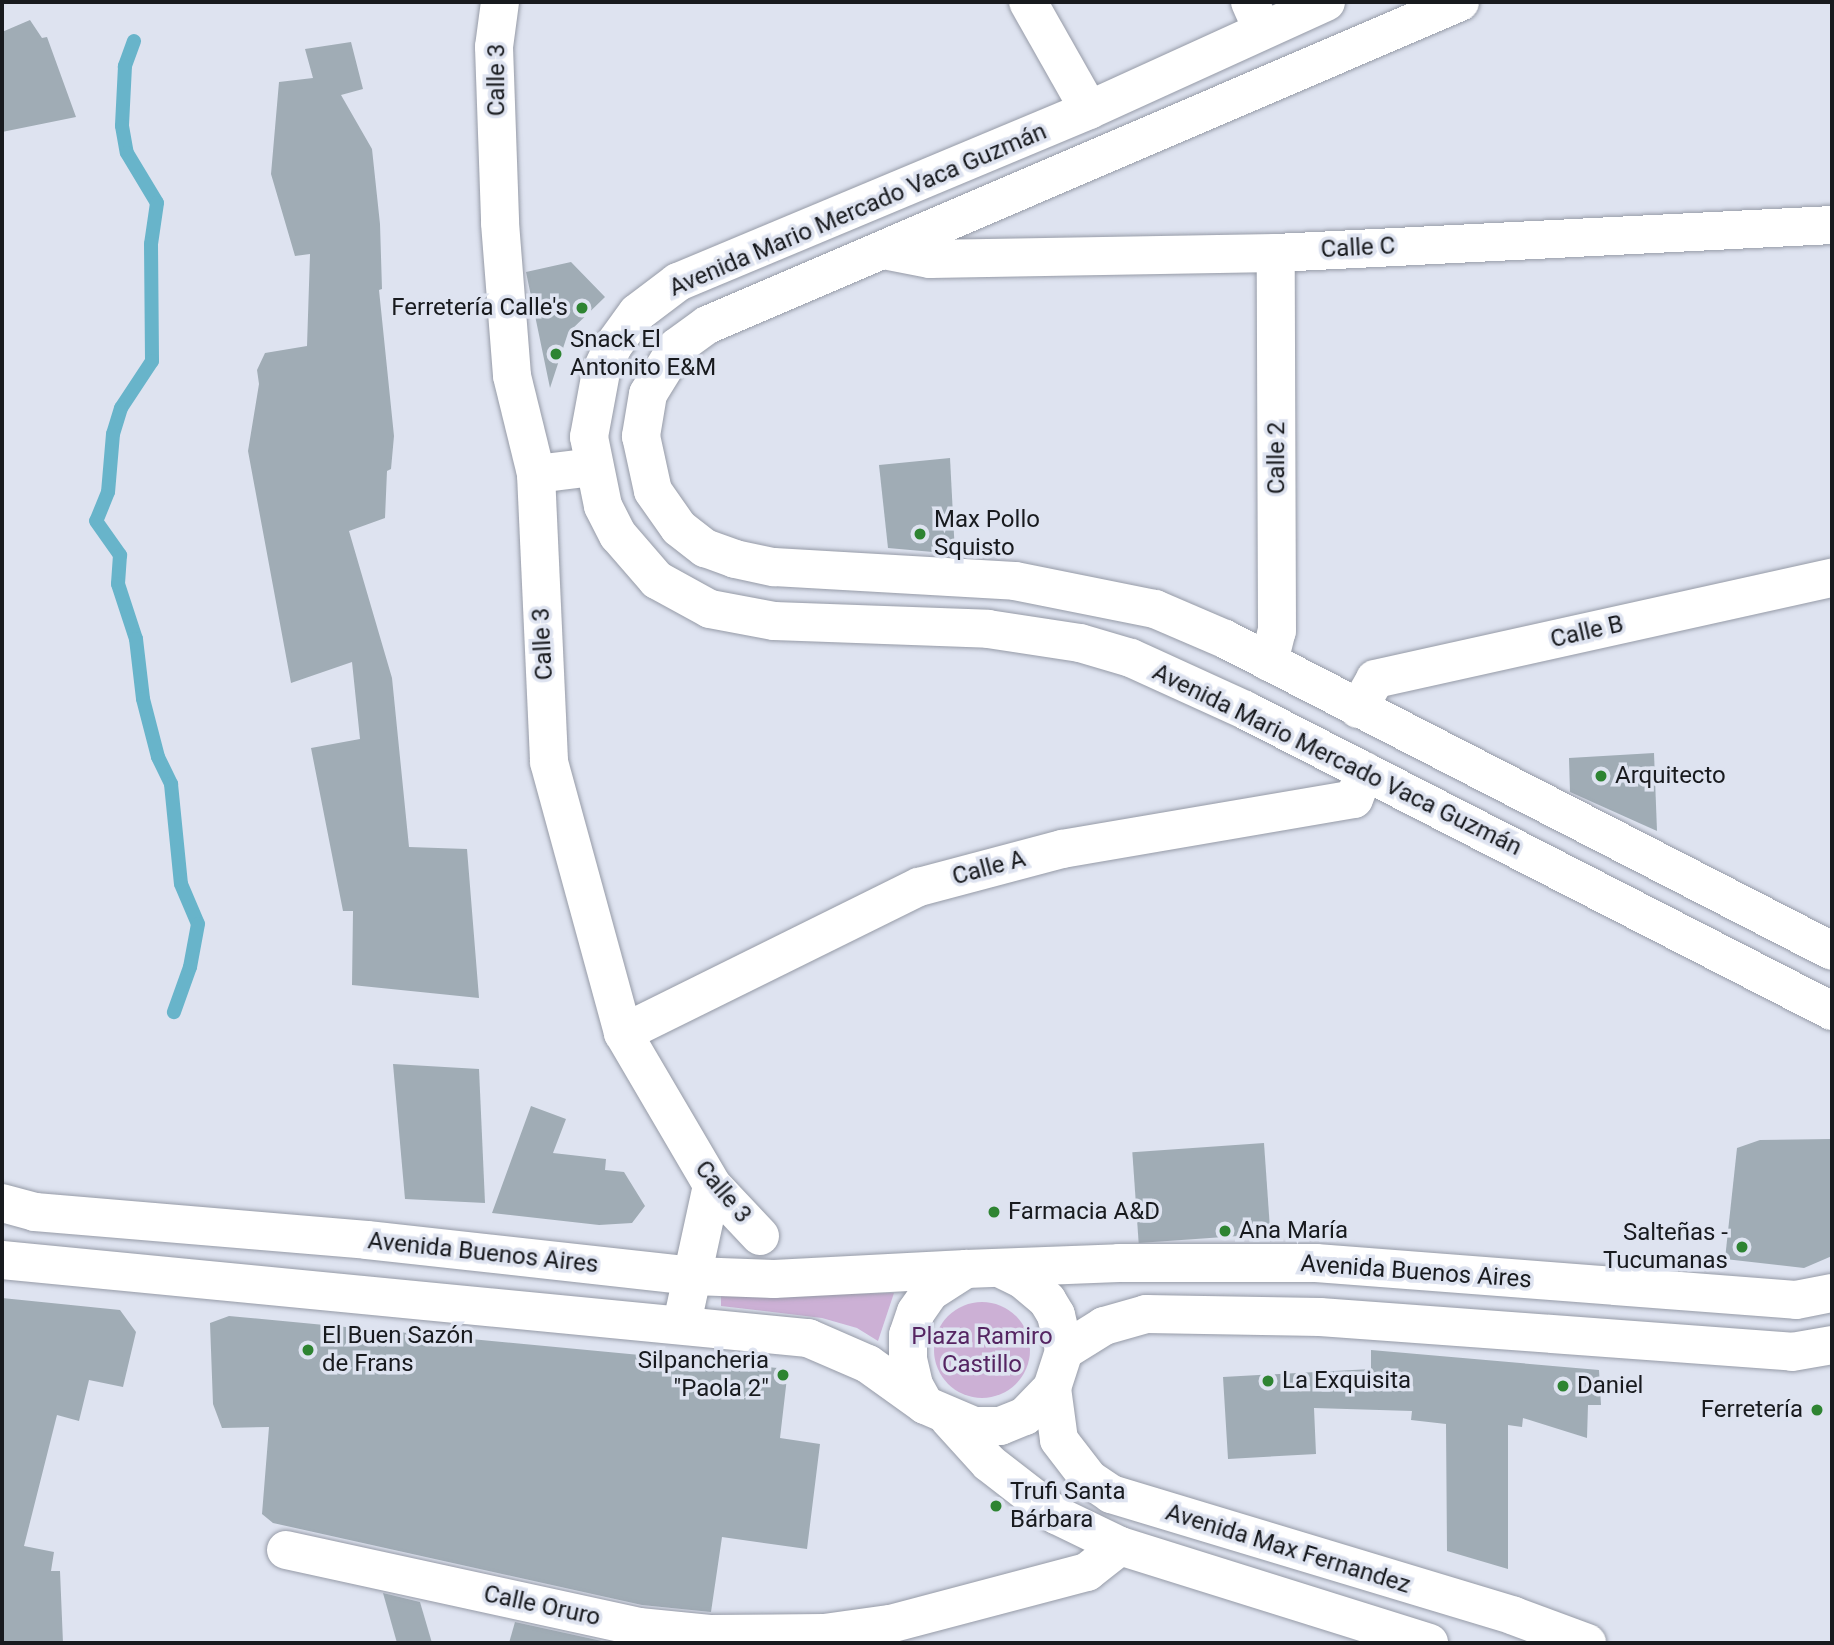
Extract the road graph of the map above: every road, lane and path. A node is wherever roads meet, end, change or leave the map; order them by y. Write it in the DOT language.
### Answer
graph roads {
  1 [pos="500,2"];
  2 [pos="1028,2"];
  3 [pos="1326,2"];
  4 [pos="1460,2"];
  5 [pos="1256,16"];
  6 [pos="1089,110"];
  7 [pos="1111,155"];
  8 [pos="865,202"];
  9 [pos="1832,225"];
  10 [pos="884,250"];
  11 [pos="1276,253"];
  12 [pos="643,459"];
  13 [pos="593,467"];
  14 [pos="536,474"];
  15 [pos="1832,578"];
  16 [pos="1269,662"];
  17 [pos="1357,709"];
  18 [pos="1245,710"];
  19 [pos="1365,771"];
  20 [pos="1832,951"];
  21 [pos="1832,1011"];
  22 [pos="623,1033"];
  23 [pos="712,1185"];
  24 [pos="2,1203"];
  25 [pos="760,1236"];
  26 [pos="2,1260"];
  27 [pos="982,1268"];
  28 [pos="693,1276"];
  29 [pos="1832,1293"];
  30 [pos="682,1323"];
  31 [pos="1832,1345"];
  32 [pos="1064,1351"];
  33 [pos="1052,1388"];
  34 [pos="937,1412"];
  35 [pos="1120,1546"];
  36 [pos="286,1550"];
  37 [pos="1583,1642"];
  38 [pos="1429,1643"];
  1 -- 14 [label="main road, Calle 3"];
  2 -- 6 [label="main road"];
  3 -- 5 [label="main road, Avenida Mario Mercado Vaca Guzmán"];
  4 -- 7 [label="main road, Avenida Mario Mercado Vaca Guzmán"];
  5 -- 6 [label="main road, Avenida Mario Mercado Vaca Guzmán"];
  6 -- 7 [label="main road"];
  6 -- 8 [label="main road, Avenida Mario Mercado Vaca Guzmán"];
  7 -- 10 [label="main road, Avenida Mario Mercado Vaca Guzmán"];
  8 -- 10 [label="main road"];
  8 -- 13 [label="main road, Avenida Mario Mercado Vaca Guzmán"];
  9 -- 11 [label="main road, Calle C"];
  10 -- 11 [label="main road, Calle C"];
  10 -- 12 [label="main road, Avenida Mario Mercado Vaca Guzmán"];
  11 -- 16 [label="main road, Calle 2"];
  12 -- 13 [label="main road"];
  12 -- 16 [label="main road, Avenida Mario Mercado Vaca Guzmán"];
  13 -- 14 [label="main road"];
  13 -- 18 [label="main road, Avenida Mario Mercado Vaca Guzmán"];
  14 -- 22 [label="main road, Calle 3"];
  15 -- 17 [label="main road, Calle B"];
  16 -- 17 [label="main road, Avenida Mario Mercado Vaca Guzmán"];
  16 -- 18 [label="main road, Calle 2"];
  17 -- 20 [label="main road, Avenida Mario Mercado Vaca Guzmán"];
  18 -- 19 [label="main road, Avenida Mario Mercado Vaca Guzmán"];
  19 -- 21 [label="main road, Avenida Mario Mercado Vaca Guzmán"];
  19 -- 22 [label="main road, Calle A"];
  22 -- 23 [label="main road, Calle 3"];
  23 -- 25 [label="main road, Calle 3"];
  23 -- 28 [label="main road"];
  24 -- 28 [label="main road, Avenida Buenos Aires"];
  26 -- 30 [label="main road, Avenida Buenos Aires"];
  27 -- 28 [label="main road, Avenida Buenos Aires"];
  27 -- 29 [label="main road, Avenida Buenos Aires"];
  27 -- 32 [label="main road"];
  27 -- 34 [label="main road"];
  28 -- 30 [label="main road"];
  30 -- 34 [label="main road, Avenida Buenos Aires"];
  31 -- 32 [label="main road"];
  32 -- 33 [label="main road"];
  33 -- 34 [label="main road"];
  33 -- 37 [label="main road, Avenida Max Fernandez"];
  34 -- 35 [label="main road, Avenida Max Fernandez"];
  35 -- 36 [label="main road, Calle Oruro"];
  35 -- 38 [label="main road, Avenida Max Fernandez"];
}
